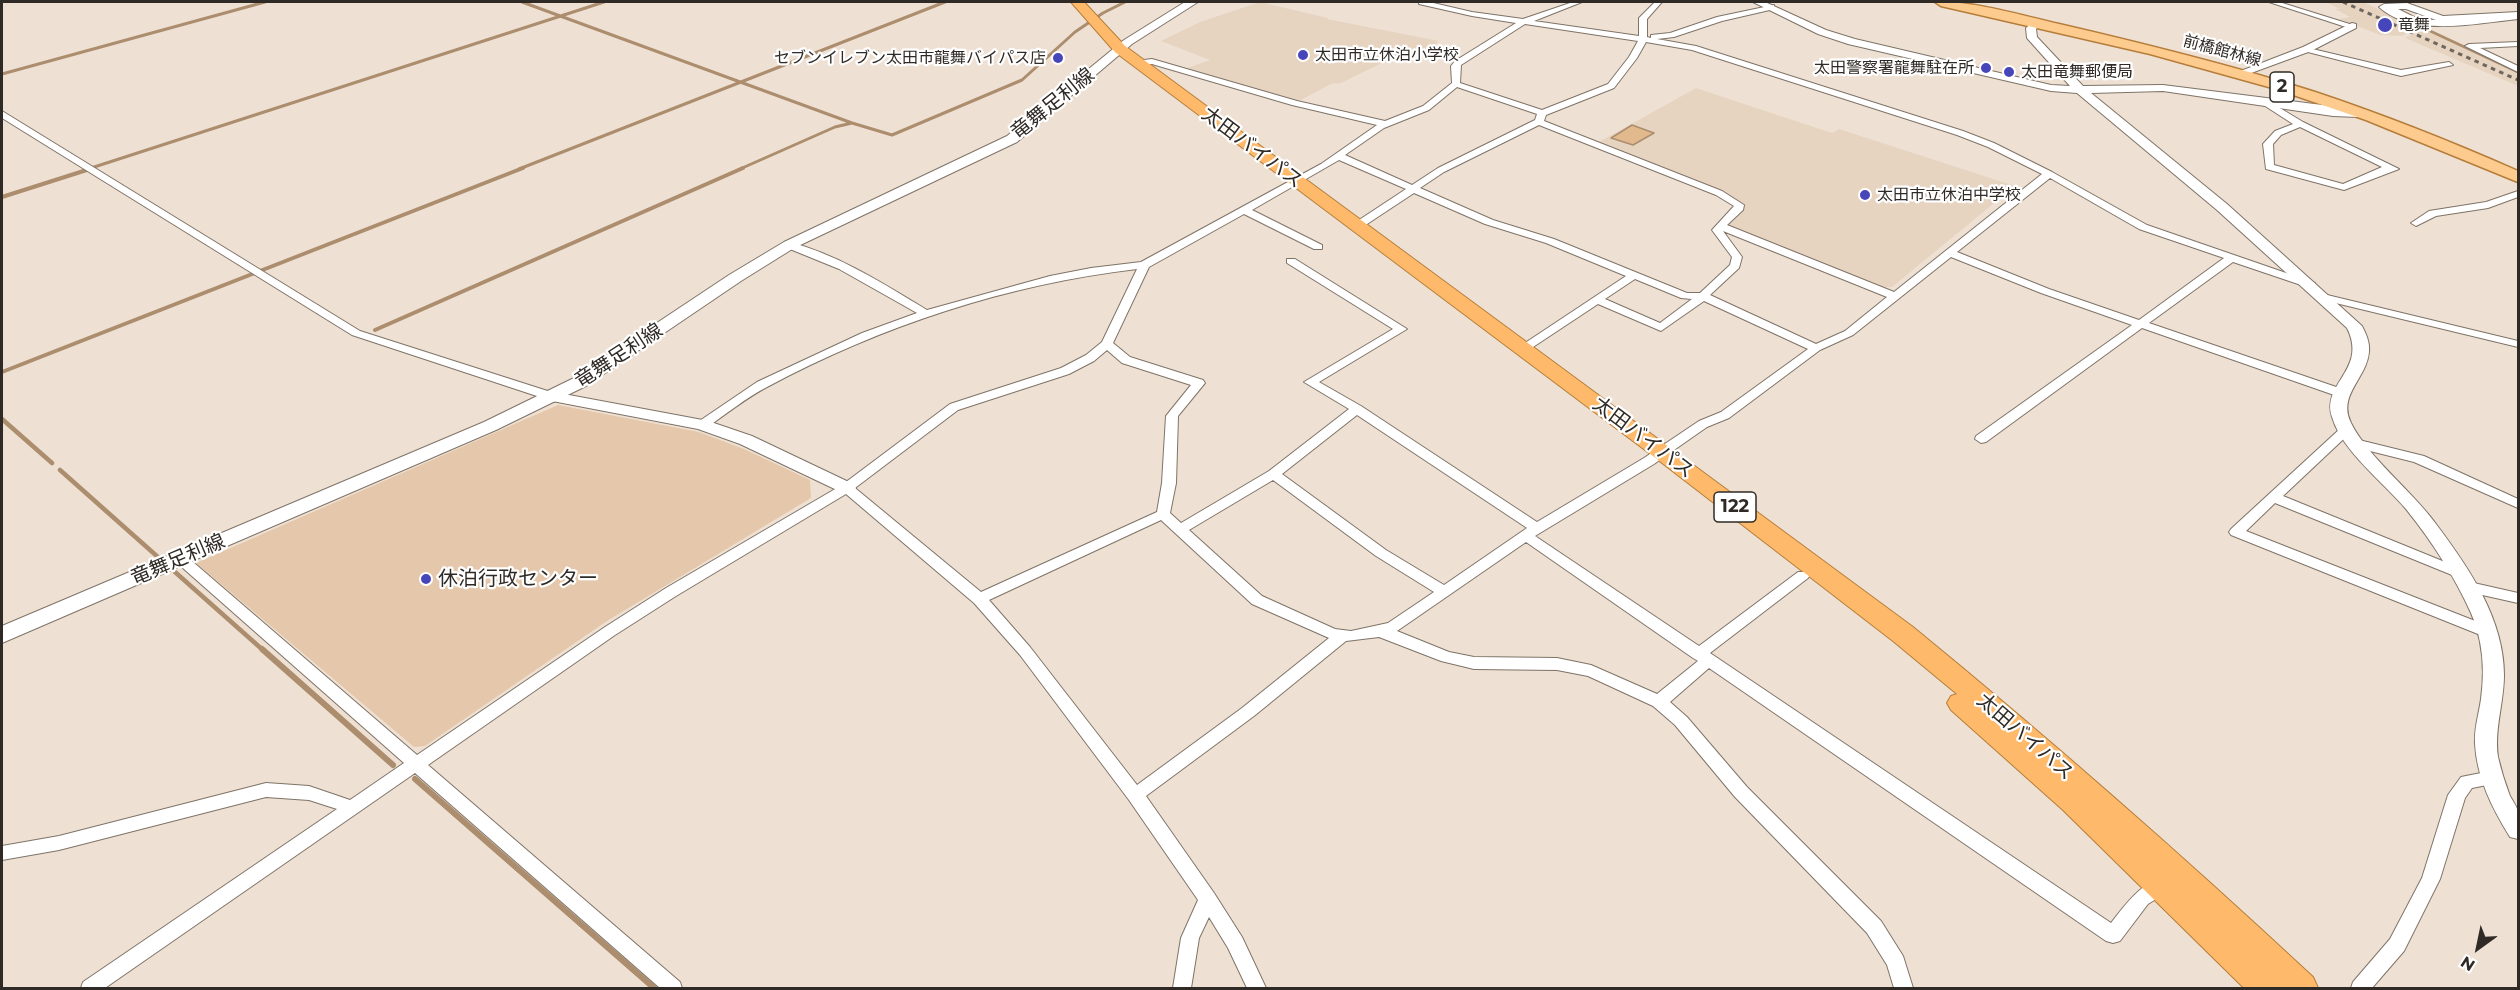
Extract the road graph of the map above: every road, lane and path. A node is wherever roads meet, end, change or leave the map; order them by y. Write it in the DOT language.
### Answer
graph roads {
  1 [pos="1066,2"];
  2 [pos="1077,2"];
  3 [pos="1192,2"];
  4 [pos="1422,2"];
  5 [pos="1579,2"];
  6 [pos="1659,2"];
  7 [pos="1758,2"];
  8 [pos="1949,2"];
  9 [pos="2273,2"];
  10 [pos="1444,4"];
  11 [pos="2495,5"];
  12 [pos="1771,7"];
  13 [pos="2518,16"];
  14 [pos="1523,22"];
  15 [pos="2036,23"];
  16 [pos="2352,26"];
  17 [pos="1644,39"];
  18 [pos="2518,44"];
  19 [pos="2307,50"];
  20 [pos="1124,55"];
  21 [pos="2449,65"];
  22 [pos="2518,69"];
  23 [pos="2239,74"];
  24 [pos="1456,84"];
  25 [pos="2080,90"];
  26 [pos="2265,102"];
  27 [pos="2358,112"];
  28 [pos="2,114"];
  29 [pos="1541,118"];
  30 [pos="1386,124"];
  31 [pos="2300,124"];
  32 [pos="1339,156"];
  33 [pos="2049,174"];
  34 [pos="2518,177"];
  35 [pos="1290,184"];
  36 [pos="1415,189"];
  37 [pos="2518,195"];
  38 [pos="1244,210"];
  39 [pos="2416,223"];
  40 [pos="1357,226"];
  41 [pos="1720,226"];
  42 [pos="789,245"];
  43 [pos="1318,246"];
  44 [pos="1949,253"];
  45 [pos="2230,259"];
  46 [pos="1291,261"];
  47 [pos="1144,265"];
  48 [pos="1634,275"];
  49 [pos="2317,291"];
  50 [pos="1703,296"];
  51 [pos="1895,296"];
  52 [pos="1597,300"];
  53 [pos="926,314"];
  54 [pos="2142,323"];
  55 [pos="1107,344"];
  56 [pos="2518,344"];
  57 [pos="1816,348"];
  58 [pos="1523,349"];
  59 [pos="2341,393"];
  60 [pos="553,397"];
  61 [pos="1357,409"];
  62 [pos="702,425"];
  63 [pos="2346,430"];
  64 [pos="1981,439"];
  65 [pos="2359,444"];
  66 [pos="1655,456"];
  67 [pos="1274,474"];
  68 [pos="847,488"];
  69 [pos="2273,497"];
  70 [pos="2518,504"];
  71 [pos="1163,514"];
  72 [pos="1180,530"];
  73 [pos="1532,532"];
  74 [pos="181,559"];
  75 [pos="1803,576"];
  76 [pos="2461,579"];
  77 [pos="1445,592"];
  78 [pos="2518,598"];
  79 [pos="979,599"];
  80 [pos="1379,632"];
  81 [pos="2488,632"];
  82 [pos="2,635"];
  83 [pos="1343,635"];
  84 [pos="1703,658"];
  85 [pos="1659,702"];
  86 [pos="416,764"];
  87 [pos="2491,778"];
  88 [pos="1135,795"];
  89 [pos="353,808"];
  90 [pos="2518,831"];
  91 [pos="2,853"];
  92 [pos="2164,886"];
  93 [pos="1208,899"];
  94 [pos="90,988"];
  95 [pos="673,988"];
  96 [pos="1182,988"];
  97 [pos="1256,988"];
  98 [pos="1904,988"];
  99 [pos="2268,988"];
  100 [pos="2301,988"];
  101 [pos="2360,988"];
  1 -- 20 [label="highway, 太田バイパス / 122"];
  2 -- 20 [label="highway, 太田バイパス / 122"];
  3 -- 20 [label="main road, 竜舞足利線"];
  4 -- 10 [label="street"];
  5 -- 14 [label="street"];
  6 -- 17 [label="street"];
  7 -- 12 [label="street"];
  8 -- 15 [label="main road, 前橋館林線 / 2"];
  9 -- 16 [label="street"];
  10 -- 14 [label="street"];
  11 -- 13 [label="street"];
  12 -- 17 [label="street"];
  12 -- 25 [label="street"];
  13 -- 13 [label="street"];
  14 -- 17 [label="street"];
  14 -- 24 [label="street"];
  15 -- 23 [label="main road, 前橋館林線 / 2"];
  15 -- 25 [label="street"];
  16 -- 19 [label="street"];
  17 -- 29 [label="street"];
  17 -- 33 [label="street"];
  18 -- 22 [label="street"];
  19 -- 21 [label="street"];
  19 -- 23 [label="street"];
  20 -- 30 [label="street"];
  20 -- 35 [label="highway, 太田バイパス / 122"];
  20 -- 42 [label="main road, 竜舞足利線"];
  23 -- 27 [label="main road, 前橋館林線 / 2"];
  24 -- 29 [label="street"];
  24 -- 30 [label="street"];
  25 -- 26 [label="street"];
  25 -- 49 [label="street"];
  26 -- 27 [label="street"];
  26 -- 31 [label="street"];
  27 -- 34 [label="main road, 前橋館林線 / 2"];
  28 -- 60 [label="street"];
  29 -- 36 [label="street"];
  29 -- 41 [label="street"];
  30 -- 32 [label="street"];
  31 -- 31 [label="street"];
  32 -- 35 [label="street"];
  32 -- 36 [label="street"];
  33 -- 44 [label="street"];
  33 -- 45 [label="street"];
  35 -- 38 [label="street"];
  35 -- 40 [label="highway, 太田バイパス / 122"];
  35 -- 66 [label="highway, 太田バイパス / 122"];
  36 -- 40 [label="street"];
  36 -- 48 [label="street"];
  37 -- 39 [label="street"];
  38 -- 43 [label="street"];
  38 -- 47 [label="street"];
  40 -- 58 [label="highway, 太田バイパス / 122"];
  41 -- 50 [label="street"];
  41 -- 51 [label="street"];
  42 -- 53 [label="street"];
  42 -- 60 [label="main road, 竜舞足利線"];
  44 -- 51 [label="street"];
  44 -- 54 [label="street"];
  45 -- 49 [label="street"];
  45 -- 54 [label="street"];
  46 -- 61 [label="street"];
  47 -- 53 [label="street"];
  47 -- 55 [label="street"];
  48 -- 50 [label="street"];
  48 -- 52 [label="street"];
  49 -- 56 [label="street"];
  49 -- 59 [label="street"];
  50 -- 52 [label="street"];
  50 -- 57 [label="street"];
  51 -- 57 [label="street"];
  52 -- 58 [label="street"];
  53 -- 62 [label="street"];
  54 -- 59 [label="street"];
  54 -- 64 [label="street"];
  55 -- 68 [label="street"];
  55 -- 71 [label="street"];
  57 -- 66 [label="street"];
  58 -- 66 [label="highway, 太田バイパス / 122"];
  59 -- 63 [label="street"];
  60 -- 62 [label="street"];
  60 -- 74 [label="main road, 竜舞足利線"];
  61 -- 67 [label="street"];
  61 -- 73 [label="street"];
  62 -- 68 [label="street"];
  63 -- 65 [label="street"];
  63 -- 69 [label="street"];
  65 -- 70 [label="street"];
  65 -- 76 [label="street"];
  66 -- 73 [label="street"];
  66 -- 75 [label="highway, 太田バイパス / 122"];
  66 -- 100 [label="highway, 太田バイパス / 122"];
  67 -- 72 [label="street"];
  67 -- 77 [label="street"];
  68 -- 79 [label="street"];
  68 -- 86 [label="street"];
  69 -- 76 [label="street"];
  69 -- 81 [label="street"];
  71 -- 72 [label="street"];
  71 -- 79 [label="street"];
  72 -- 83 [label="street"];
  73 -- 77 [label="street"];
  73 -- 84 [label="street"];
  74 -- 82 [label="main road, 竜舞足利線"];
  74 -- 86 [label="street"];
  75 -- 84 [label="street"];
  75 -- 92 [label="highway, 太田バイパス / 122"];
  76 -- 78 [label="street"];
  76 -- 81 [label="street"];
  77 -- 80 [label="street"];
  79 -- 88 [label="street"];
  80 -- 83 [label="street"];
  80 -- 85 [label="street"];
  81 -- 87 [label="street"];
  83 -- 88 [label="street"];
  84 -- 85 [label="street"];
  84 -- 92 [label="street"];
  85 -- 98 [label="street"];
  86 -- 89 [label="street"];
  86 -- 95 [label="street"];
  87 -- 90 [label="street"];
  87 -- 101 [label="street"];
  88 -- 93 [label="street"];
  89 -- 91 [label="street"];
  89 -- 94 [label="street"];
  92 -- 99 [label="highway, 太田バイパス / 122"];
  93 -- 96 [label="street"];
  93 -- 97 [label="street"];
}
